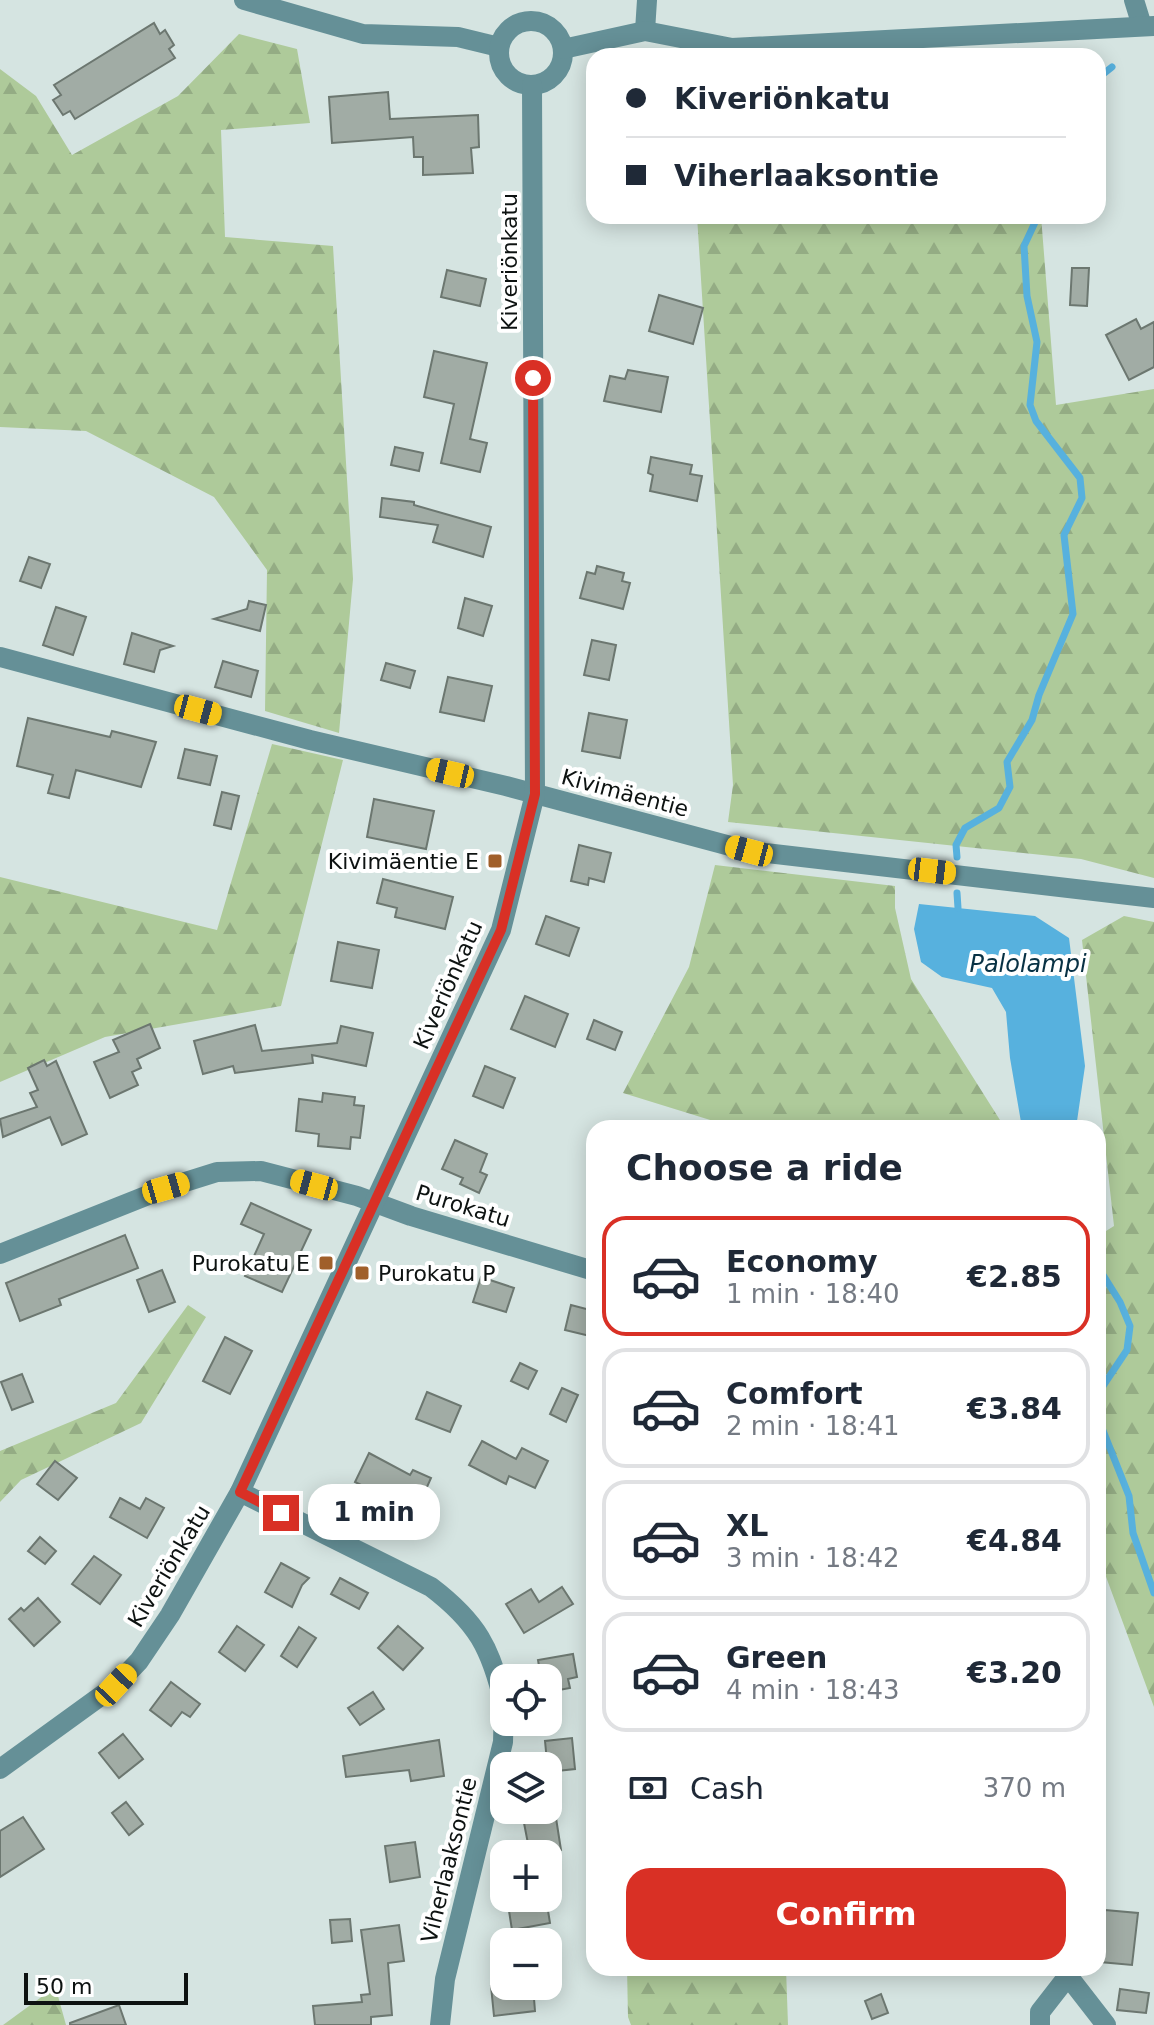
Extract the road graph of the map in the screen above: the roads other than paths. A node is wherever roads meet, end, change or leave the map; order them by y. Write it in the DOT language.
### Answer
graph roads {
  1 [pos="244,0"];
  2 [pos="647,0"];
  3 [pos="1134,0"];
  4 [pos="1148,26"];
  5 [pos="645,31"];
  6 [pos="499,47"];
  7 [pos="563,49"];
  8 [pos="532,85"];
  9 [pos="0,657"];
  10 [pos="535,794"];
  11 [pos="1154,898"];
  12 [pos="374,1203"];
  13 [pos="0,1254"];
  14 [pos="586,1269"];
  15 [pos="240,1492"];
  16 [pos="494,1664"];
  17 [pos="503,1736"];
  18 [pos="0,1769"];
  19 [pos="1063,1976"];
  20 [pos="1069,1976"];
  21 [pos="440,2025"];
  22 [pos="1040,2025"];
  23 [pos="1106,2025"];
  1 -- 6 [label="street"];
  2 -- 5 [label="street"];
  3 -- 4 [label="street"];
  4 -- 5 [label="street"];
  5 -- 7 [label="street"];
  6 -- 7 [label="street"];
  6 -- 8 [label="street"];
  7 -- 8 [label="street"];
  8 -- 10 [label="street, Kiveriönkatu"];
  9 -- 10 [label="street, Kivimäentie"];
  10 -- 11 [label="street, Kivimäentie"];
  10 -- 12 [label="street, Kiveriönkatu"];
  12 -- 13 [label="street, Purokatu"];
  12 -- 14 [label="street, Purokatu"];
  12 -- 15 [label="street, Kiveriönkatu"];
  15 -- 16 [label="street, Viherlaaksontie"];
  15 -- 18 [label="street, Kiveriönkatu"];
  17 -- 21 [label="street, Viherlaaksontie"];
  19 -- 22 [label="street"];
  20 -- 23 [label="street"];
}
